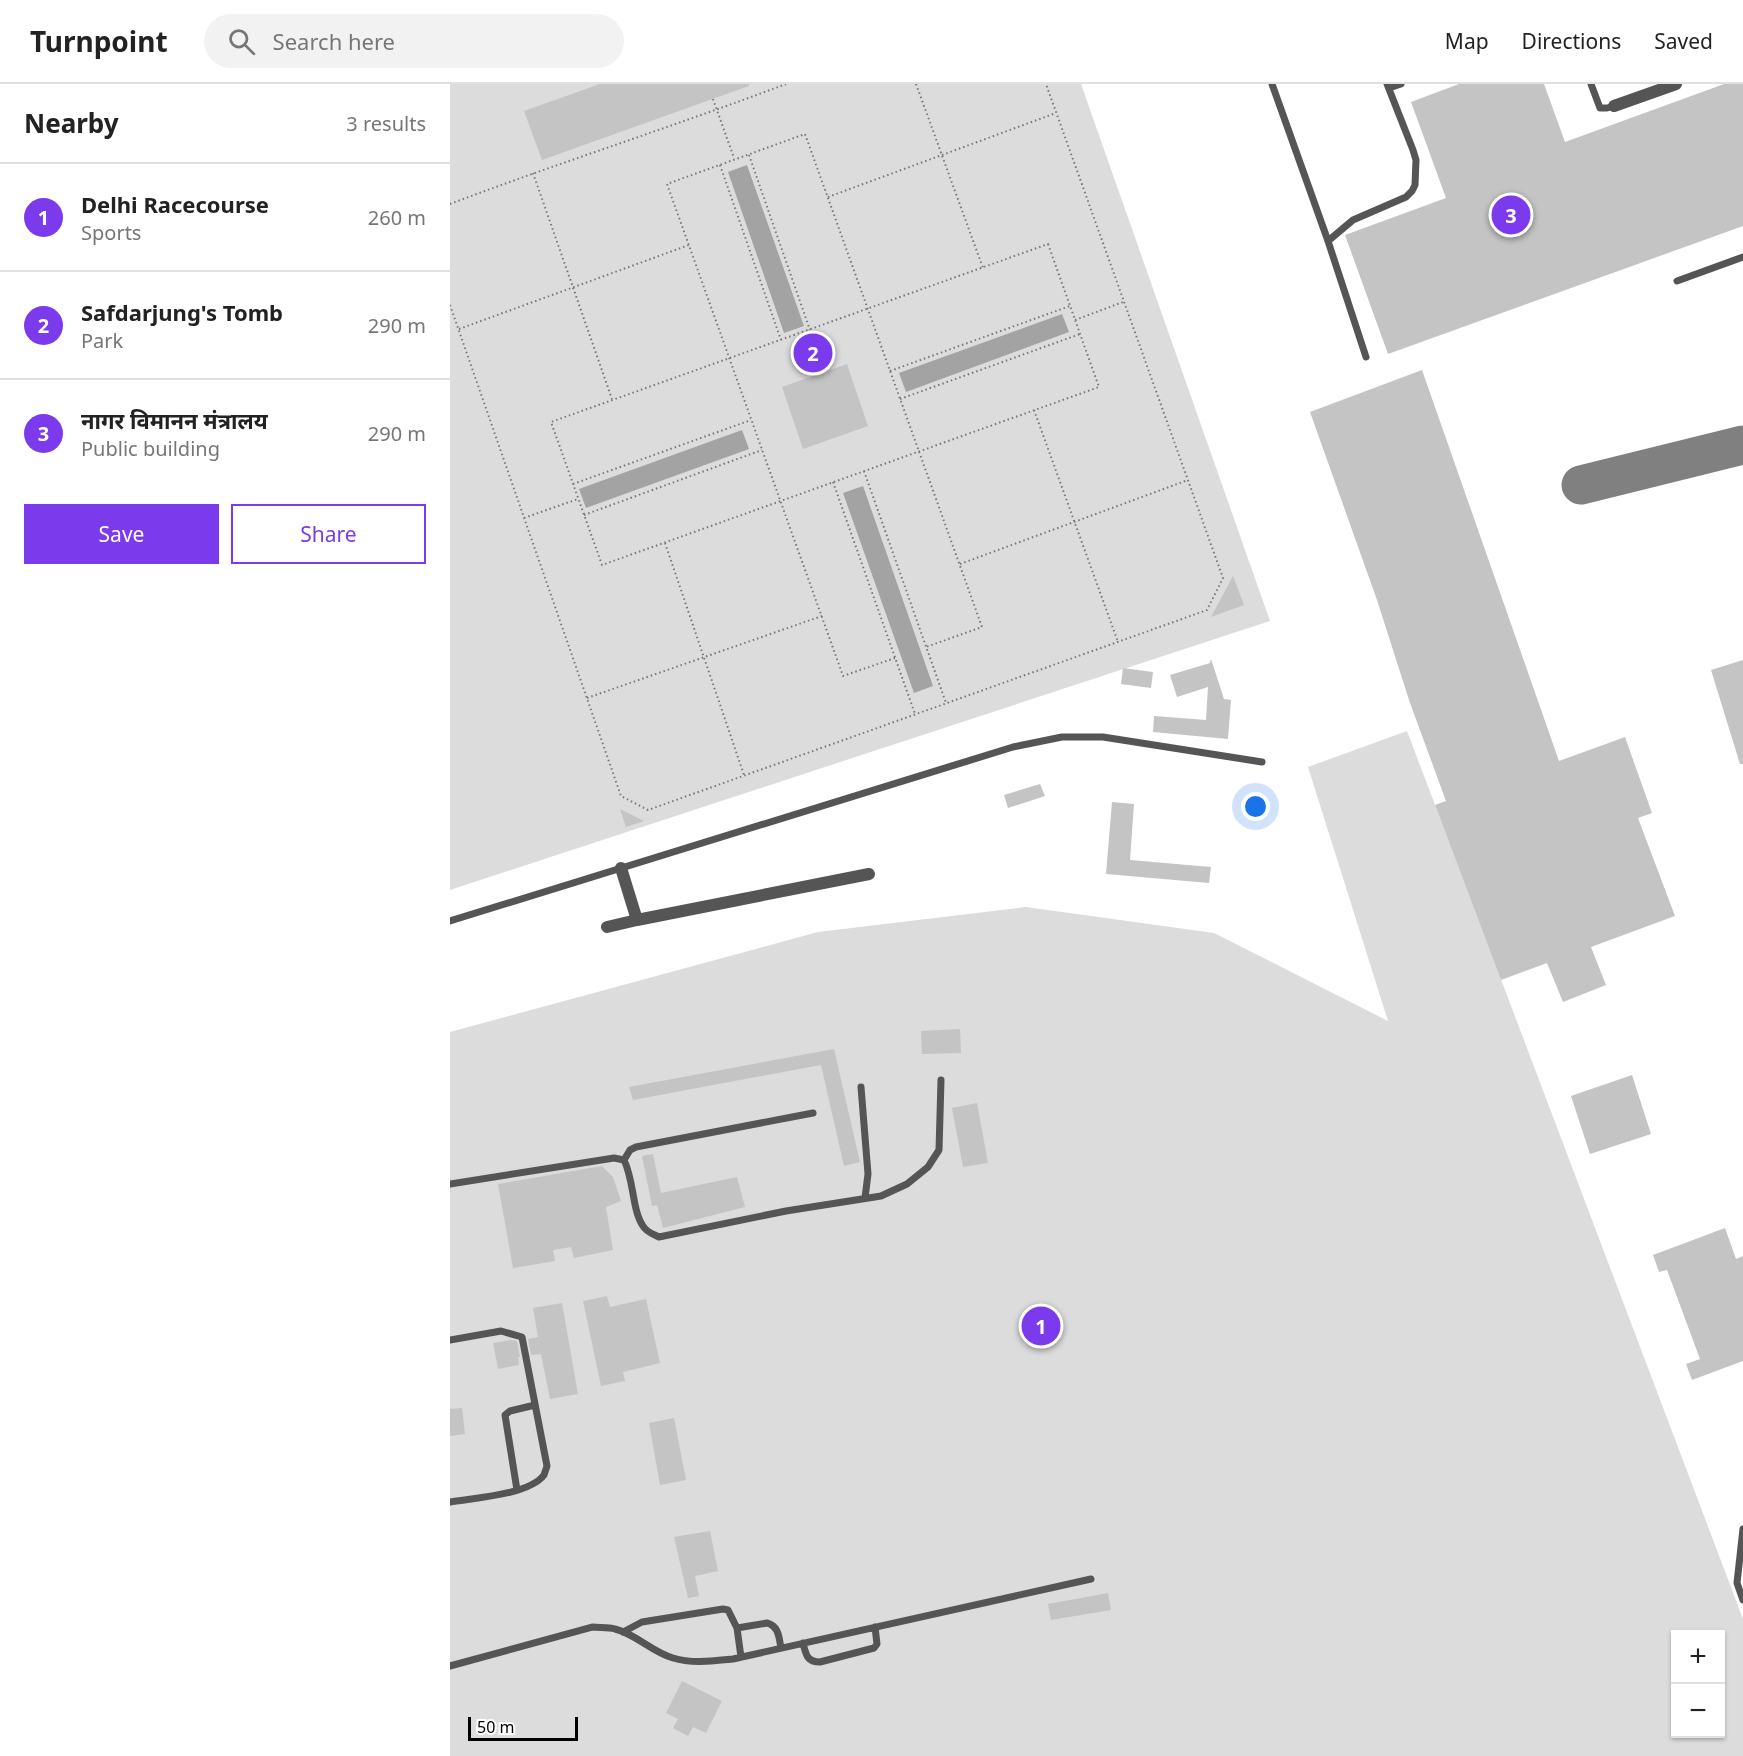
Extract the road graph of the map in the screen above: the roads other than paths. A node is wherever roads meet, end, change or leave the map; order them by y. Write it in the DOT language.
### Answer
graph roads {
  1 [pos="1272,84"];
  2 [pos="1401,84"];
  3 [pos="1591,84"];
  4 [pos="1676,84"];
  5 [pos="1388,86"];
  6 [pos="1614,106"];
  7 [pos="1328,241"];
  8 [pos="1743,257"];
  9 [pos="1677,280"];
  10 [pos="1366,357"];
  11 [pos="1262,762"];
  12 [pos="621,868"];
  13 [pos="869,874"];
  14 [pos="637,920"];
  15 [pos="450,921"];
  16 [pos="607,927"];
  17 [pos="940,1080"];
  18 [pos="861,1087"];
  19 [pos="813,1113"];
  20 [pos="624,1160"];
  21 [pos="450,1184"];
  22 [pos="865,1198"];
  23 [pos="450,1340"];
  24 [pos="535,1405"];
  25 [pos="517,1490"];
  26 [pos="450,1502"];
  27 [pos="1743,1528"];
  28 [pos="1091,1579"];
  29 [pos="1743,1600"];
  30 [pos="874,1627"];
  31 [pos="737,1628"];
  32 [pos="623,1632"];
  33 [pos="802,1643"];
  34 [pos="781,1648"];
  35 [pos="741,1657"];
  36 [pos="450,1666"];
  1 -- 7 [label="lane"];
  2 -- 5 [label="lane"];
  3 -- 6 [label="lane"];
  4 -- 6 [label="street"];
  5 -- 7 [label="lane"];
  7 -- 10 [label="lane"];
  8 -- 9 [label="lane"];
  11 -- 12 [label="lane"];
  12 -- 14 [label="street"];
  12 -- 15 [label="lane"];
  13 -- 14 [label="street"];
  14 -- 16 [label="street"];
  17 -- 22 [label="lane"];
  18 -- 22 [label="lane"];
  19 -- 20 [label="lane"];
  20 -- 21 [label="lane"];
  20 -- 22 [label="lane"];
  23 -- 24 [label="lane"];
  24 -- 25 [label="lane"];
  24 -- 25 [label="lane"];
  25 -- 26 [label="lane"];
  27 -- 29 [label="lane"];
  28 -- 30 [label="lane"];
  30 -- 33 [label="lane"];
  30 -- 33 [label="lane"];
  31 -- 32 [label="lane"];
  31 -- 34 [label="lane"];
  31 -- 35 [label="lane"];
  32 -- 35 [label="lane"];
  32 -- 36 [label="lane"];
  33 -- 34 [label="lane"];
  34 -- 35 [label="lane"];
}
